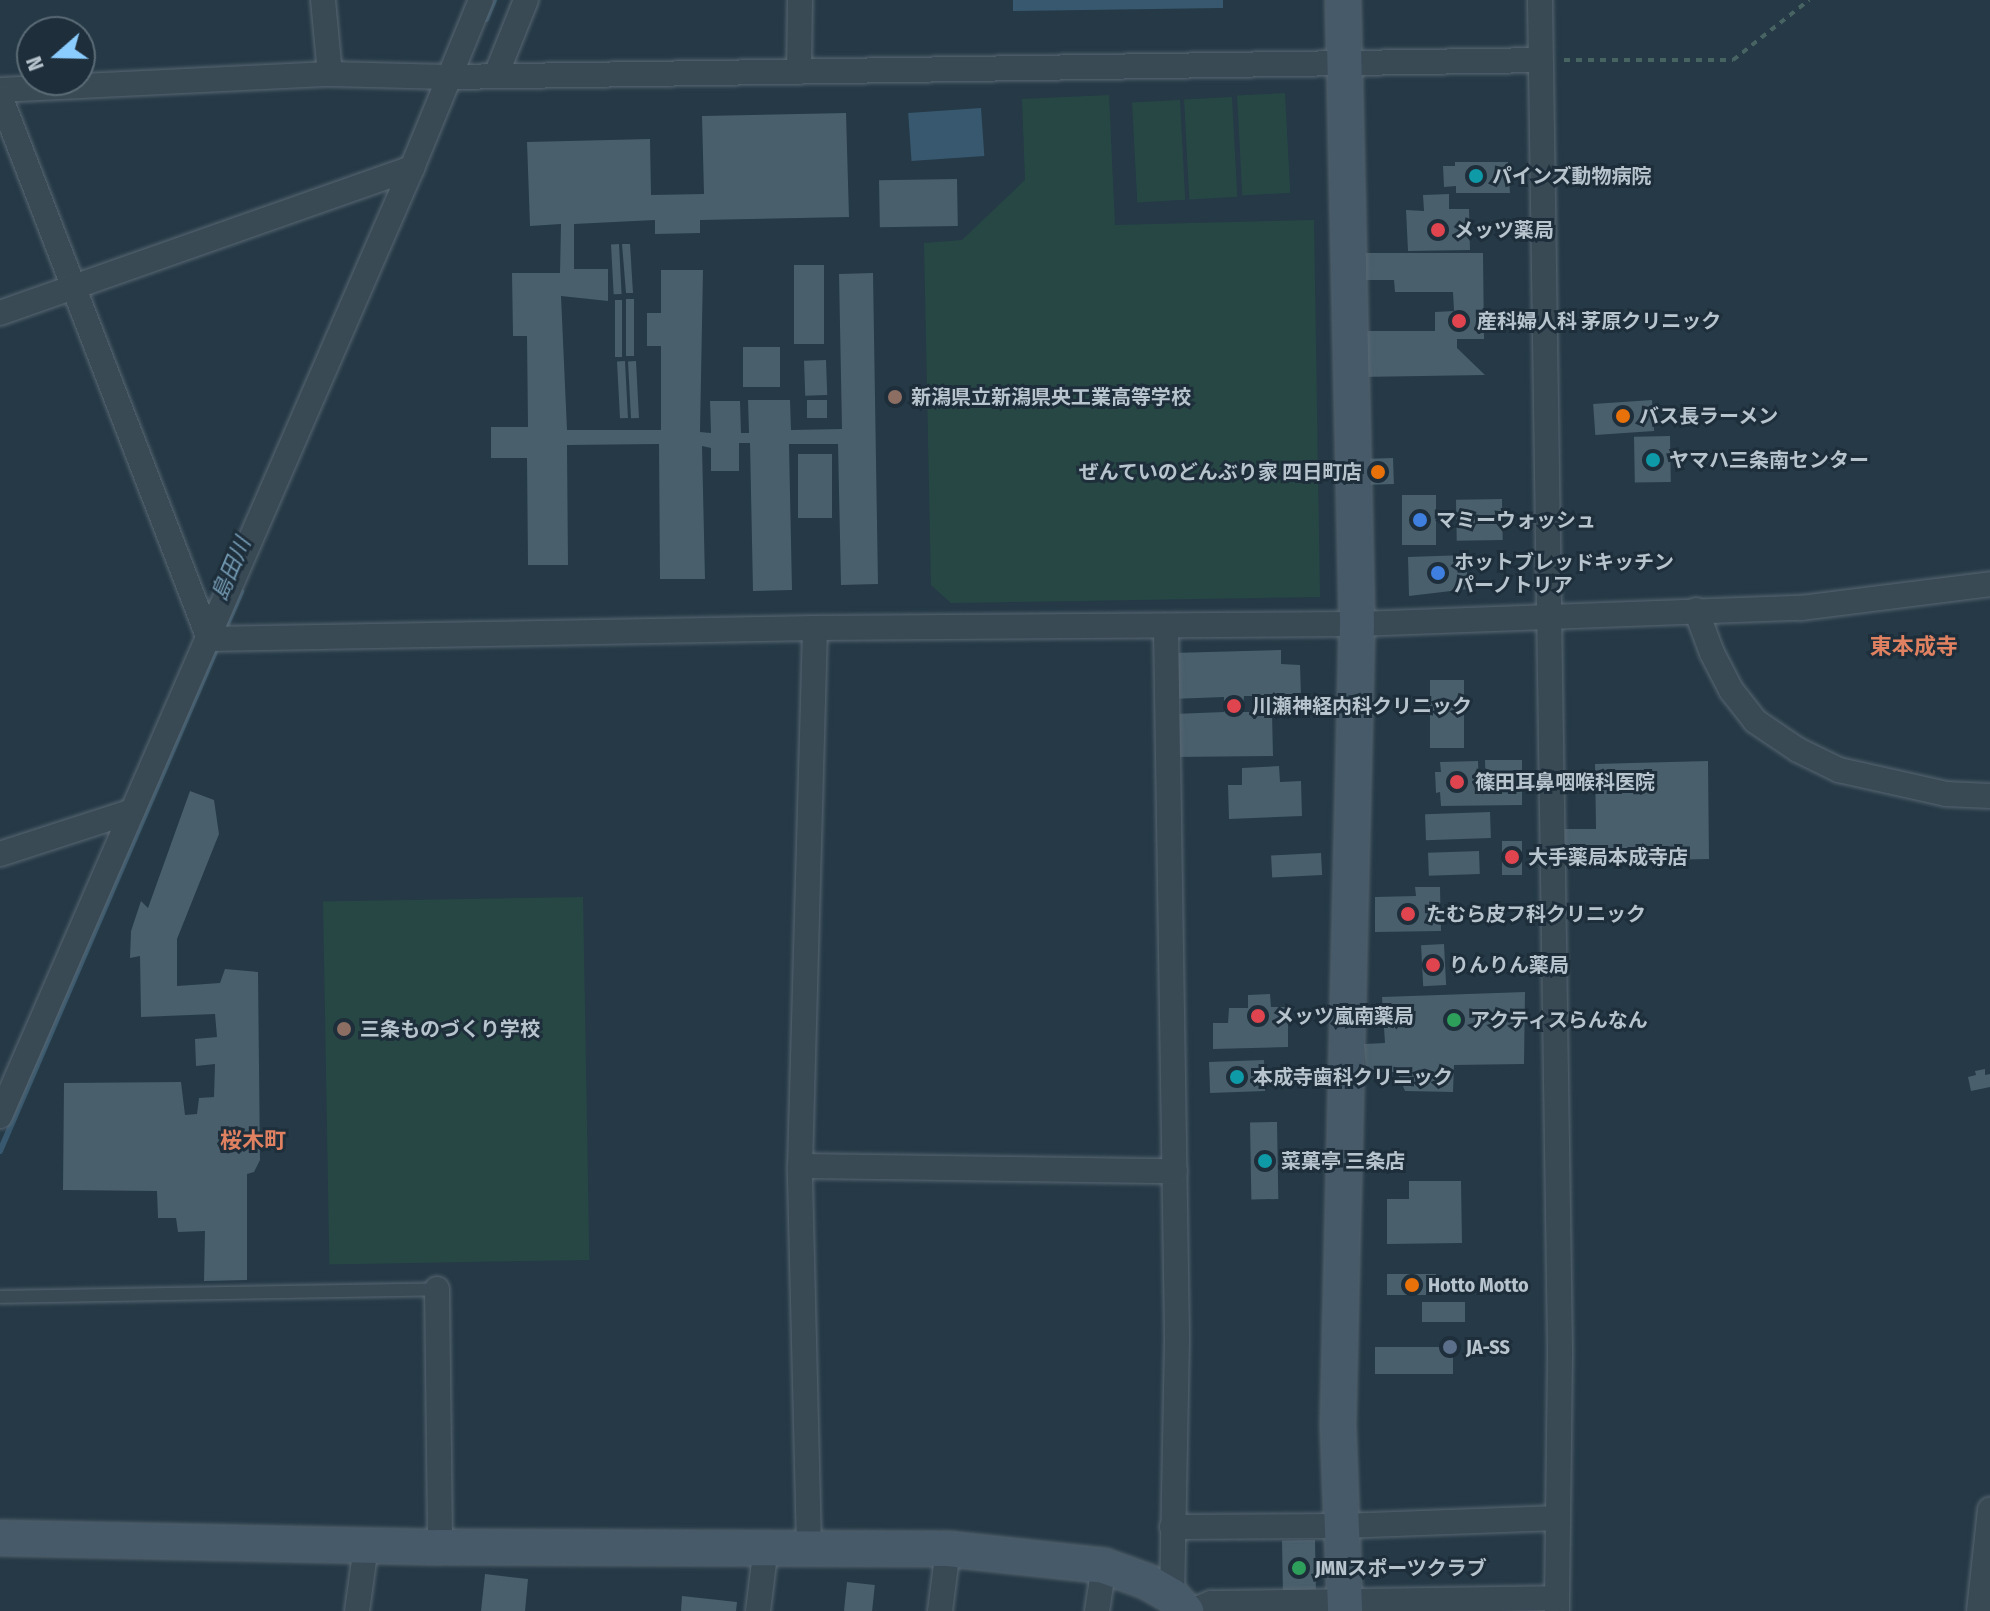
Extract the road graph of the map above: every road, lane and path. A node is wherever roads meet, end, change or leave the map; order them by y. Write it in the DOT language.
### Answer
graph roads {
  1 [pos="323,0"];
  2 [pos="481,0"];
  3 [pos="526,0"];
  4 [pos="800,0"];
  5 [pos="1343,0"];
  6 [pos="1540,0"];
  7 [pos="1809,0"];
  8 [pos="1538,60"];
  9 [pos="1343,65"];
  10 [pos="799,72"];
  11 [pos="330,74"];
  12 [pos="496,75"];
  13 [pos="449,77"];
  14 [pos="0,90"];
  15 [pos="0,96"];
  16 [pos="412,168"];
  17 [pos="72,285"];
  18 [pos="0,313"];
  19 [pos="1990,584"];
  20 [pos="1696,610"];
  21 [pos="1551,618"];
  22 [pos="1357,624"];
  23 [pos="815,628"];
  24 [pos="1166,628"];
  25 [pos="209,639"];
  26 [pos="1990,796"];
  27 [pos="132,811"];
  28 [pos="0,854"];
  29 [pos="0,1113"];
  30 [pos="800,1166"];
  31 [pos="1175,1171"];
  32 [pos="437,1289"];
  33 [pos="0,1297"];
  34 [pos="1990,1510"];
  35 [pos="1558,1518"];
  36 [pos="1341,1526"];
  37 [pos="1172,1527"];
  38 [pos="0,1538"];
  39 [pos="366,1546"];
  40 [pos="809,1546"];
  41 [pos="440,1547"];
  42 [pos="766,1547"];
  43 [pos="948,1549"];
  44 [pos="1104,1566"];
  45 [pos="1557,1604"];
  46 [pos="1183,1606"];
  47 [pos="1345,1606"];
  48 [pos="357,1611"];
  49 [pos="758,1611"];
  50 [pos="940,1611"];
  51 [pos="1097,1611"];
  52 [pos="1979,1611"];
  1 -- 11 [label="street"];
  2 -- 13 [label="street"];
  3 -- 12 [label="street"];
  4 -- 10 [label="street"];
  5 -- 9 [label="street"];
  6 -- 8 [label="street"];
  7 -- 8 [label="path"];
  8 -- 9 [label="street"];
  8 -- 21 [label="street"];
  9 -- 10 [label="street"];
  9 -- 22 [label="street"];
  10 -- 12 [label="street"];
  11 -- 13 [label="street"];
  11 -- 14 [label="street"];
  12 -- 13 [label="street"];
  13 -- 16 [label="street"];
  15 -- 17 [label="street"];
  16 -- 17 [label="street"];
  16 -- 25 [label="street"];
  17 -- 18 [label="street"];
  17 -- 25 [label="street"];
  19 -- 20 [label="street"];
  20 -- 21 [label="street"];
  20 -- 26 [label="street"];
  21 -- 22 [label="street"];
  21 -- 35 [label="street"];
  22 -- 24 [label="street"];
  22 -- 36 [label="street"];
  23 -- 24 [label="street"];
  23 -- 25 [label="street"];
  23 -- 30 [label="street"];
  24 -- 31 [label="street"];
  25 -- 27 [label="street"];
  27 -- 28 [label="street"];
  27 -- 29 [label="street"];
  30 -- 31 [label="street"];
  30 -- 40 [label="street"];
  31 -- 37 [label="street"];
  32 -- 33 [label="lane"];
  32 -- 41 [label="street"];
  34 -- 52 [label="street"];
  35 -- 36 [label="street"];
  35 -- 45 [label="street"];
  36 -- 37 [label="street"];
  36 -- 47 [label="street"];
  37 -- 46 [label="street"];
  38 -- 39 [label="street"];
  39 -- 41 [label="street"];
  39 -- 48 [label="street"];
  40 -- 42 [label="street"];
  40 -- 43 [label="street"];
  41 -- 42 [label="street"];
  42 -- 49 [label="street"];
  43 -- 44 [label="street"];
  43 -- 50 [label="street"];
  44 -- 46 [label="street"];
  44 -- 51 [label="street"];
  45 -- 47 [label="street"];
  46 -- 47 [label="street"];
}
